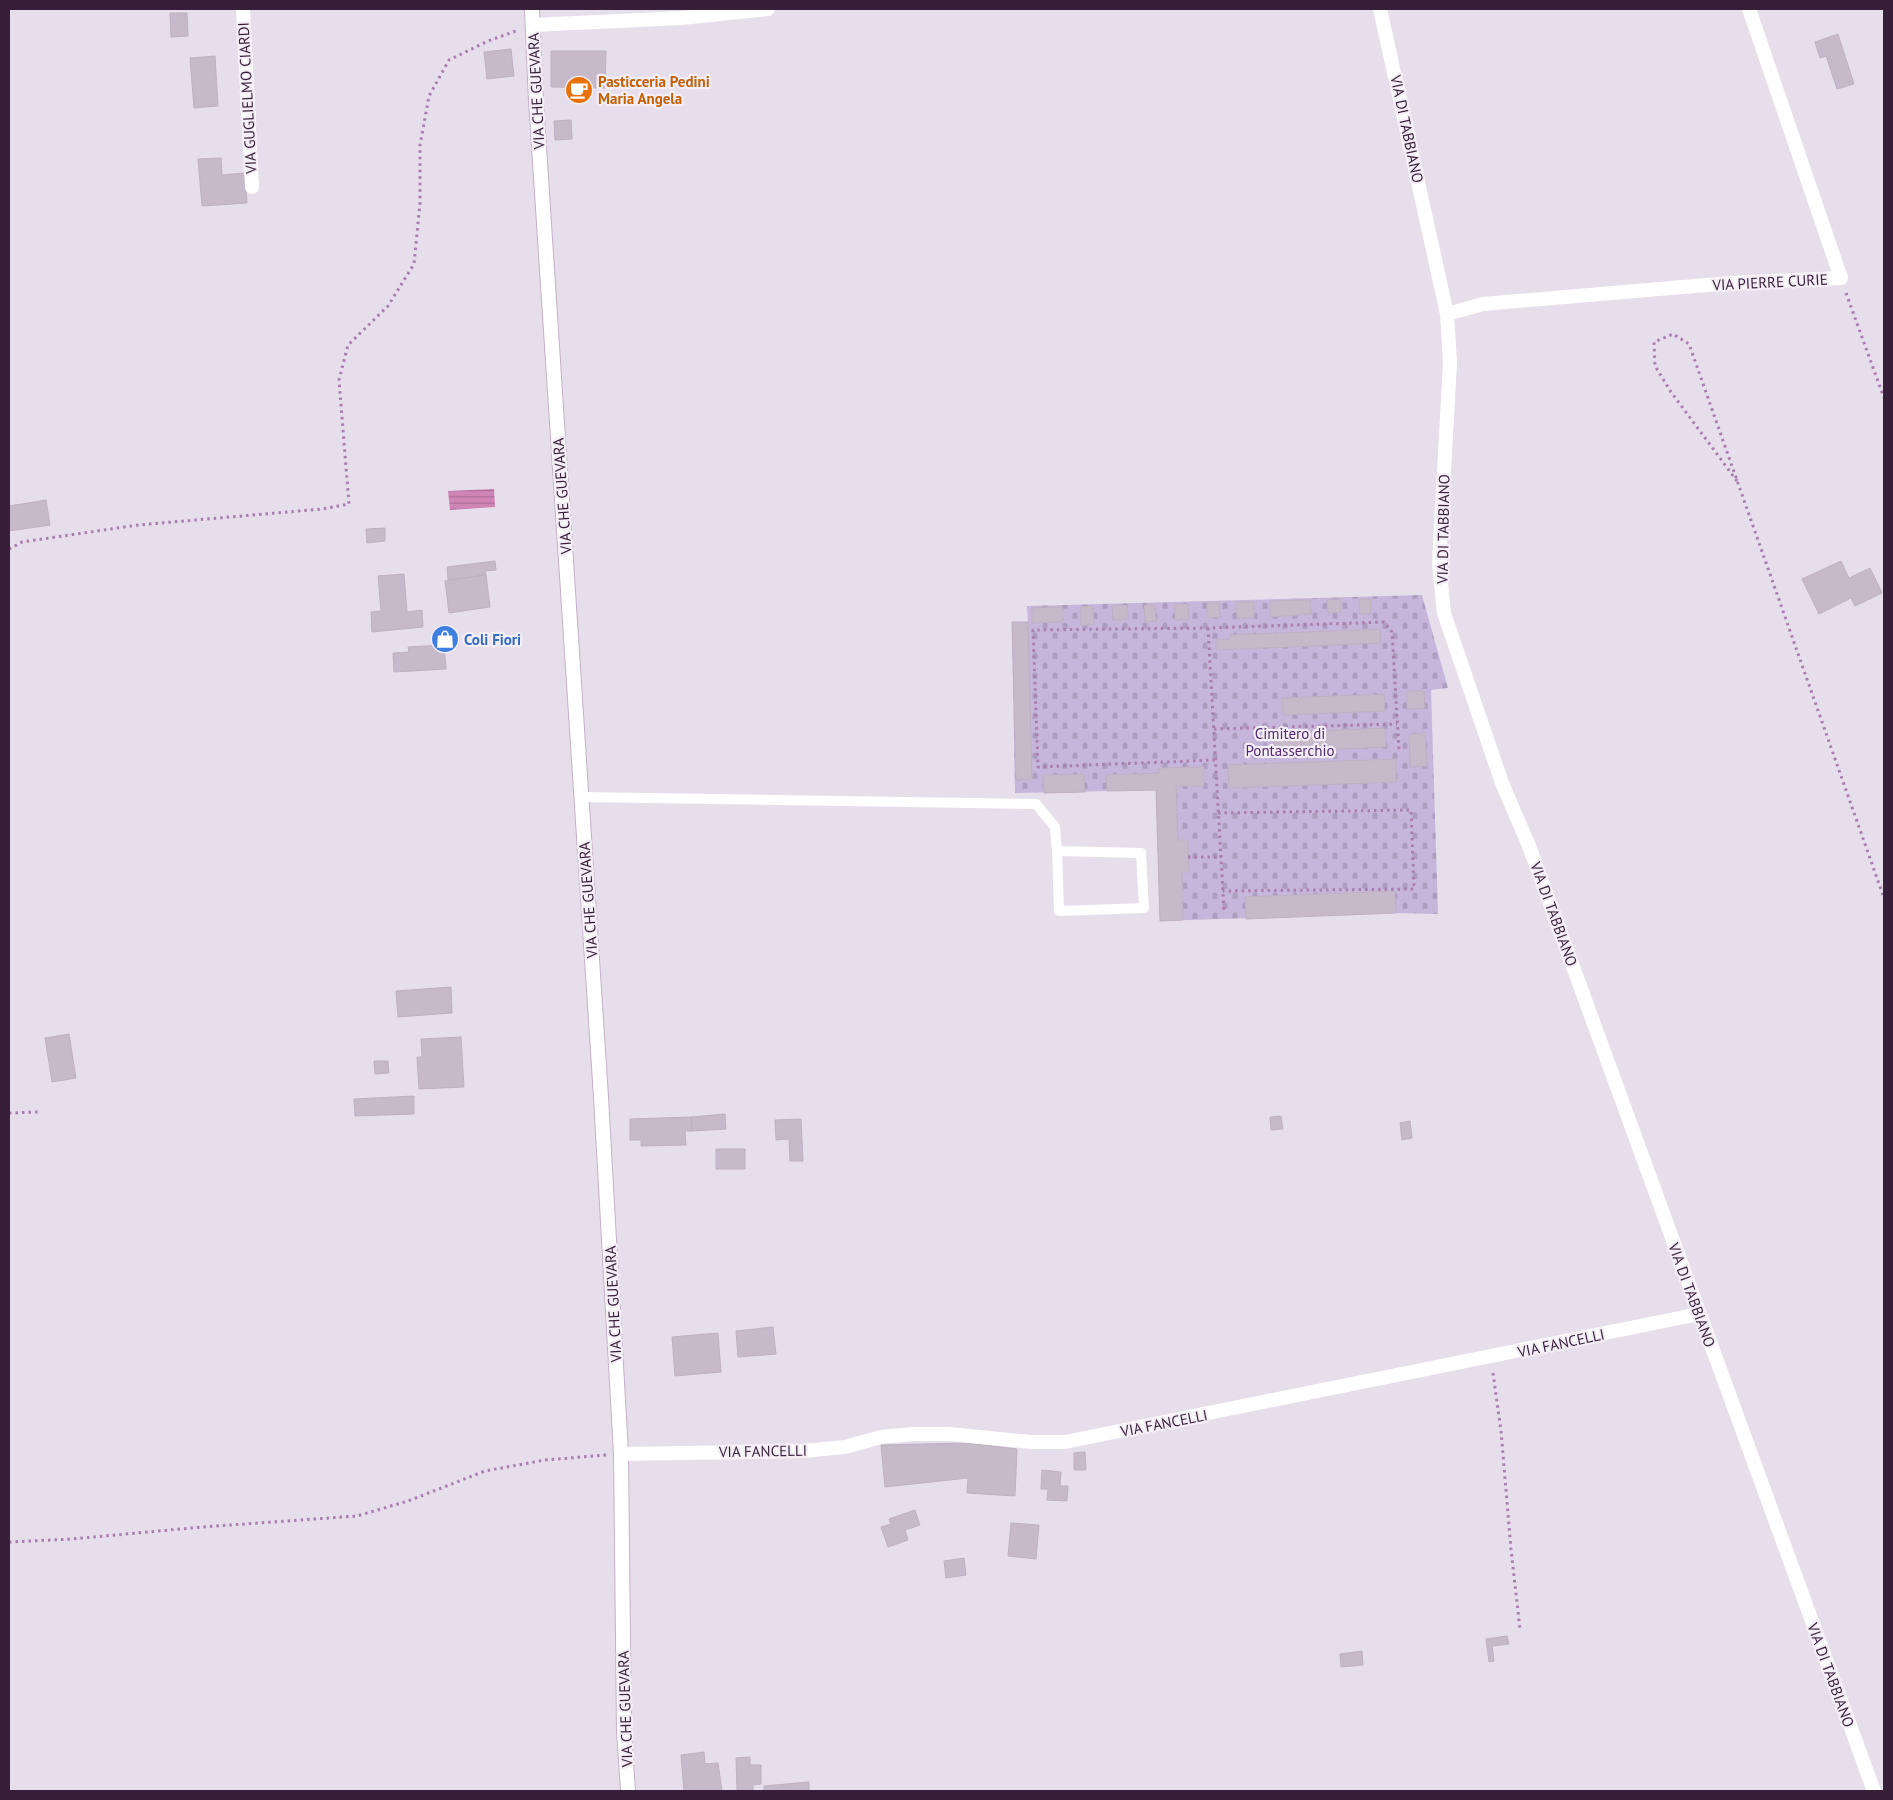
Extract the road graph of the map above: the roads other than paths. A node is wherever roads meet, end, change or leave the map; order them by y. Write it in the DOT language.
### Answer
graph roads {
  1 [pos="242,9"];
  2 [pos="532,9"];
  3 [pos="768,9"];
  4 [pos="1380,9"];
  5 [pos="1749,9"];
  6 [pos="533,25"];
  7 [pos="252,187"];
  8 [pos="1447,314"];
  9 [pos="582,797"];
  10 [pos="1057,852"];
  11 [pos="1699,1314"];
  12 [pos="622,1454"];
  13 [pos="628,1791"];
  14 [pos="1874,1791"];
  1 -- 7 [label="street, VIA GUGLIELMO CIARDI"];
  2 -- 6 [label="street, VIA CHE GUEVARA"];
  3 -- 6 [label="street"];
  4 -- 8 [label="street, VIA DI TABBIANO"];
  5 -- 8 [label="street, VIA PIERRE CURIE"];
  6 -- 9 [label="street, VIA CHE GUEVARA"];
  8 -- 11 [label="street, VIA DI TABBIANO"];
  9 -- 10 [label="lane"];
  9 -- 12 [label="street, VIA CHE GUEVARA"];
  10 -- 10 [label="lane"];
  11 -- 12 [label="street, VIA FANCELLI"];
  11 -- 14 [label="street, VIA DI TABBIANO"];
  12 -- 13 [label="street, VIA CHE GUEVARA"];
}
